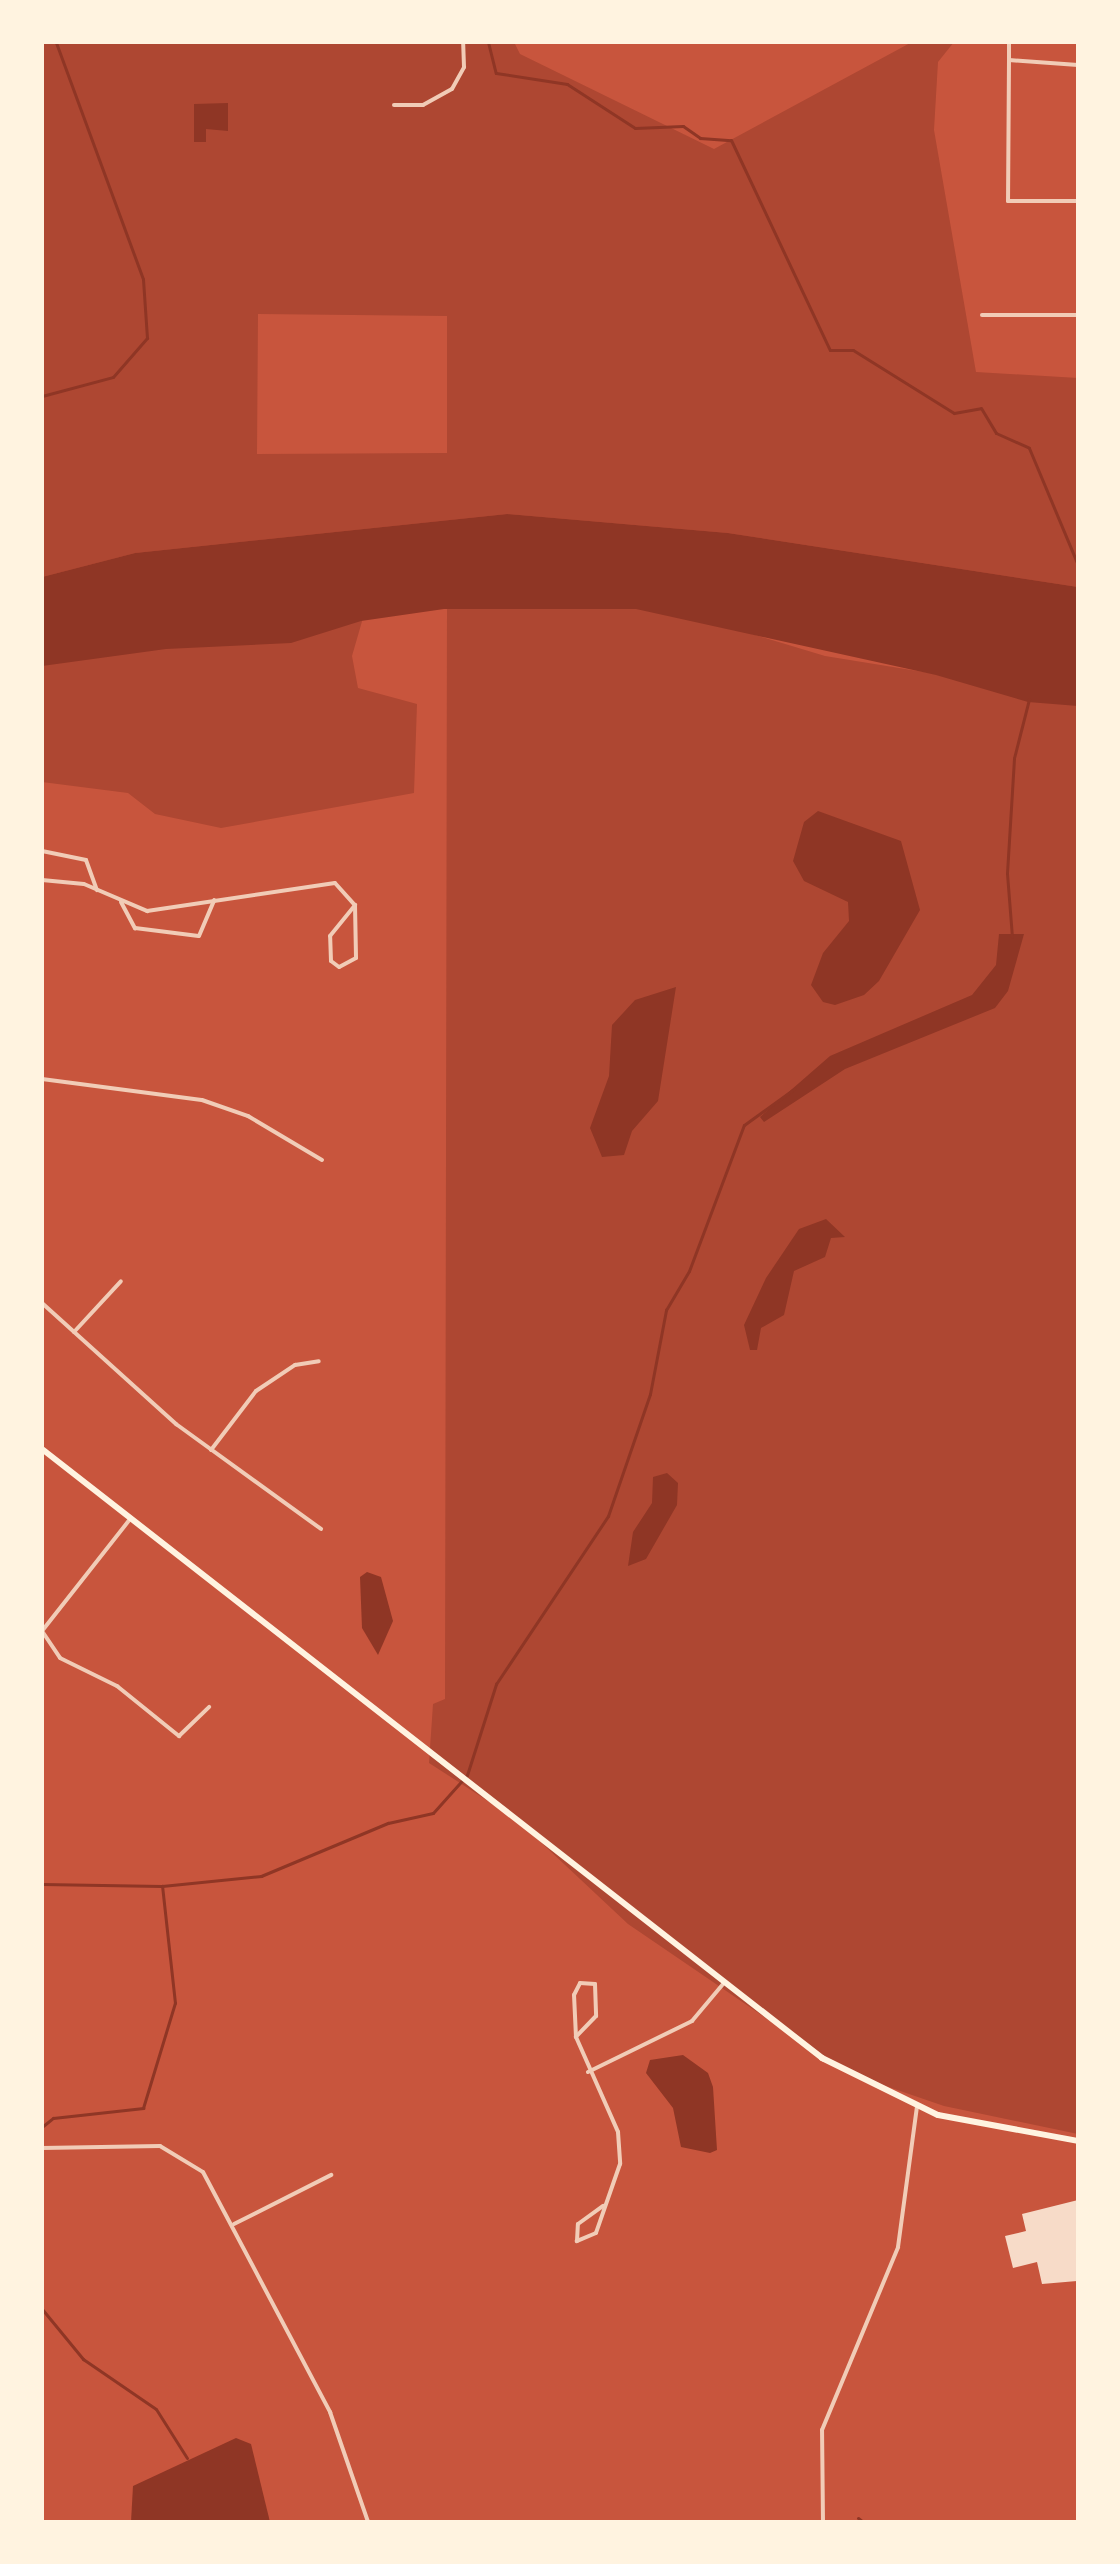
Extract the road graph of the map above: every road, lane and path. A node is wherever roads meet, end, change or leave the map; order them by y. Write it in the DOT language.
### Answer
graph roads {
  1 [pos="463,42"];
  2 [pos="1009,42"];
  3 [pos="1009,60"];
  4 [pos="1078,65"];
  5 [pos="394,105"];
  6 [pos="1078,201"];
  7 [pos="982,315"];
  8 [pos="1078,315"];
  9 [pos="42,851"];
  10 [pos="42,880"];
  11 [pos="97,890"];
  12 [pos="120,900"];
  13 [pos="214,900"];
  14 [pos="355,905"];
  15 [pos="42,1079"];
  16 [pos="322,1160"];
  17 [pos="121,1281"];
  18 [pos="42,1303"];
  19 [pos="74,1332"];
  20 [pos="319,1361"];
  21 [pos="42,1449"];
  22 [pos="211,1450"];
  23 [pos="131,1518"];
  24 [pos="321,1529"];
  25 [pos="42,1631"];
  26 [pos="209,1707"];
  27 [pos="723,1984"];
  28 [pos="576,2037"];
  29 [pos="588,2072"];
  30 [pos="917,2106"];
  31 [pos="1078,2141"];
  32 [pos="42,2148"];
  33 [pos="331,2175"];
  34 [pos="603,2206"];
  35 [pos="234,2224"];
  36 [pos="368,2522"];
  37 [pos="823,2522"];
  1 -- 5 [label="street"];
  2 -- 3 [label="street"];
  3 -- 4 [label="street"];
  3 -- 6 [label="street"];
  7 -- 8 [label="street"];
  9 -- 11 [label="street"];
  10 -- 11 [label="street"];
  11 -- 12 [label="street"];
  12 -- 13 [label="street"];
  12 -- 13 [label="street"];
  13 -- 14 [label="street"];
  14 -- 14 [label="street"];
  15 -- 16 [label="street"];
  17 -- 19 [label="street"];
  18 -- 19 [label="street"];
  19 -- 22 [label="street"];
  20 -- 22 [label="street"];
  21 -- 23 [label="main road"];
  22 -- 24 [label="street"];
  23 -- 25 [label="street"];
  23 -- 27 [label="main road"];
  25 -- 26 [label="street"];
  27 -- 29 [label="street"];
  27 -- 30 [label="main road"];
  28 -- 28 [label="street"];
  28 -- 29 [label="street"];
  29 -- 34 [label="street"];
  30 -- 31 [label="main road"];
  30 -- 37 [label="street"];
  32 -- 35 [label="street"];
  33 -- 35 [label="street"];
  34 -- 34 [label="street"];
  35 -- 36 [label="street"];
}
